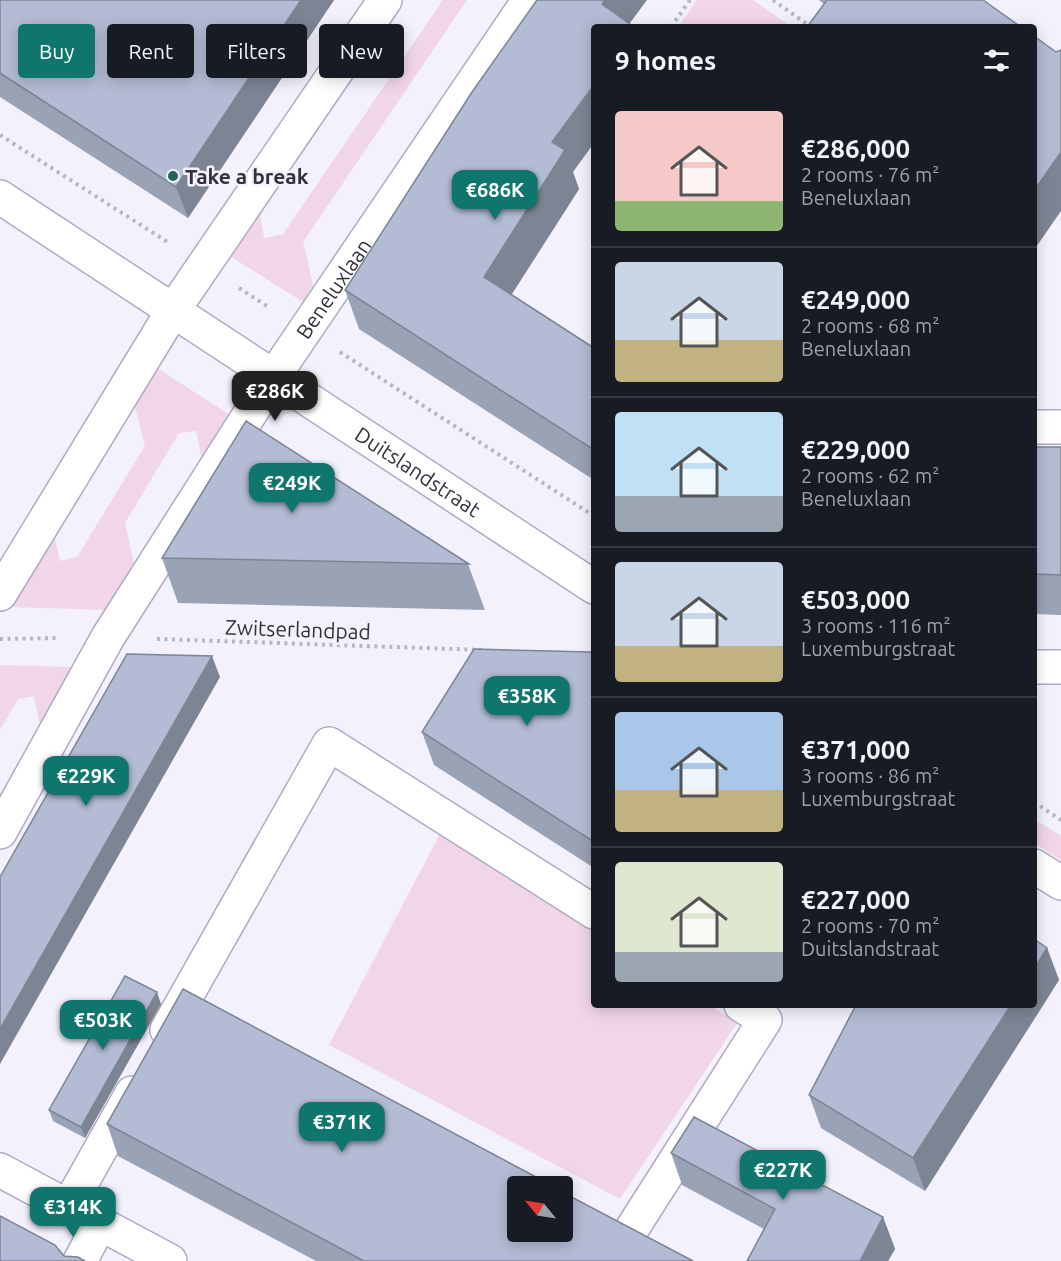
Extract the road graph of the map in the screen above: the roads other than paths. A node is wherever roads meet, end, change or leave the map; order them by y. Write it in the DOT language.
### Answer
graph roads {
  1 [pos="385,0"];
  2 [pos="529,0"];
  3 [pos="0,197"];
  4 [pos="174,309"];
  5 [pos="274,376"];
  6 [pos="1037,427"];
  7 [pos="1061,428"];
  8 [pos="591,585"];
  9 [pos="0,594"];
  10 [pos="1037,667"];
  11 [pos="1061,667"];
  12 [pos="0,832"];
  13 [pos="1037,868"];
  14 [pos="1061,883"];
  15 [pos="591,910"];
  16 [pos="746,1008"];
  17 [pos="0,1170"];
  18 [pos="68,1207"];
  19 [pos="601,1216"];
  20 [pos="100,1224"];
  21 [pos="80,1261"];
  22 [pos="170,1261"];
  1 -- 4 [label="street"];
  2 -- 5 [label="street, Beneluxlaan"];
  3 -- 4 [label="street, Duitslandstraat"];
  4 -- 5 [label="street, Duitslandstraat"];
  4 -- 9 [label="street"];
  5 -- 8 [label="street, Duitslandstraat"];
  5 -- 12 [label="street, Beneluxlaan"];
  6 -- 7 [label="street"];
  10 -- 11 [label="street"];
  13 -- 14 [label="street"];
  15 -- 18 [label="street"];
  16 -- 19 [label="street"];
  17 -- 18 [label="street"];
  18 -- 20 [label="street"];
  20 -- 21 [label="street"];
  20 -- 22 [label="street"];
}
